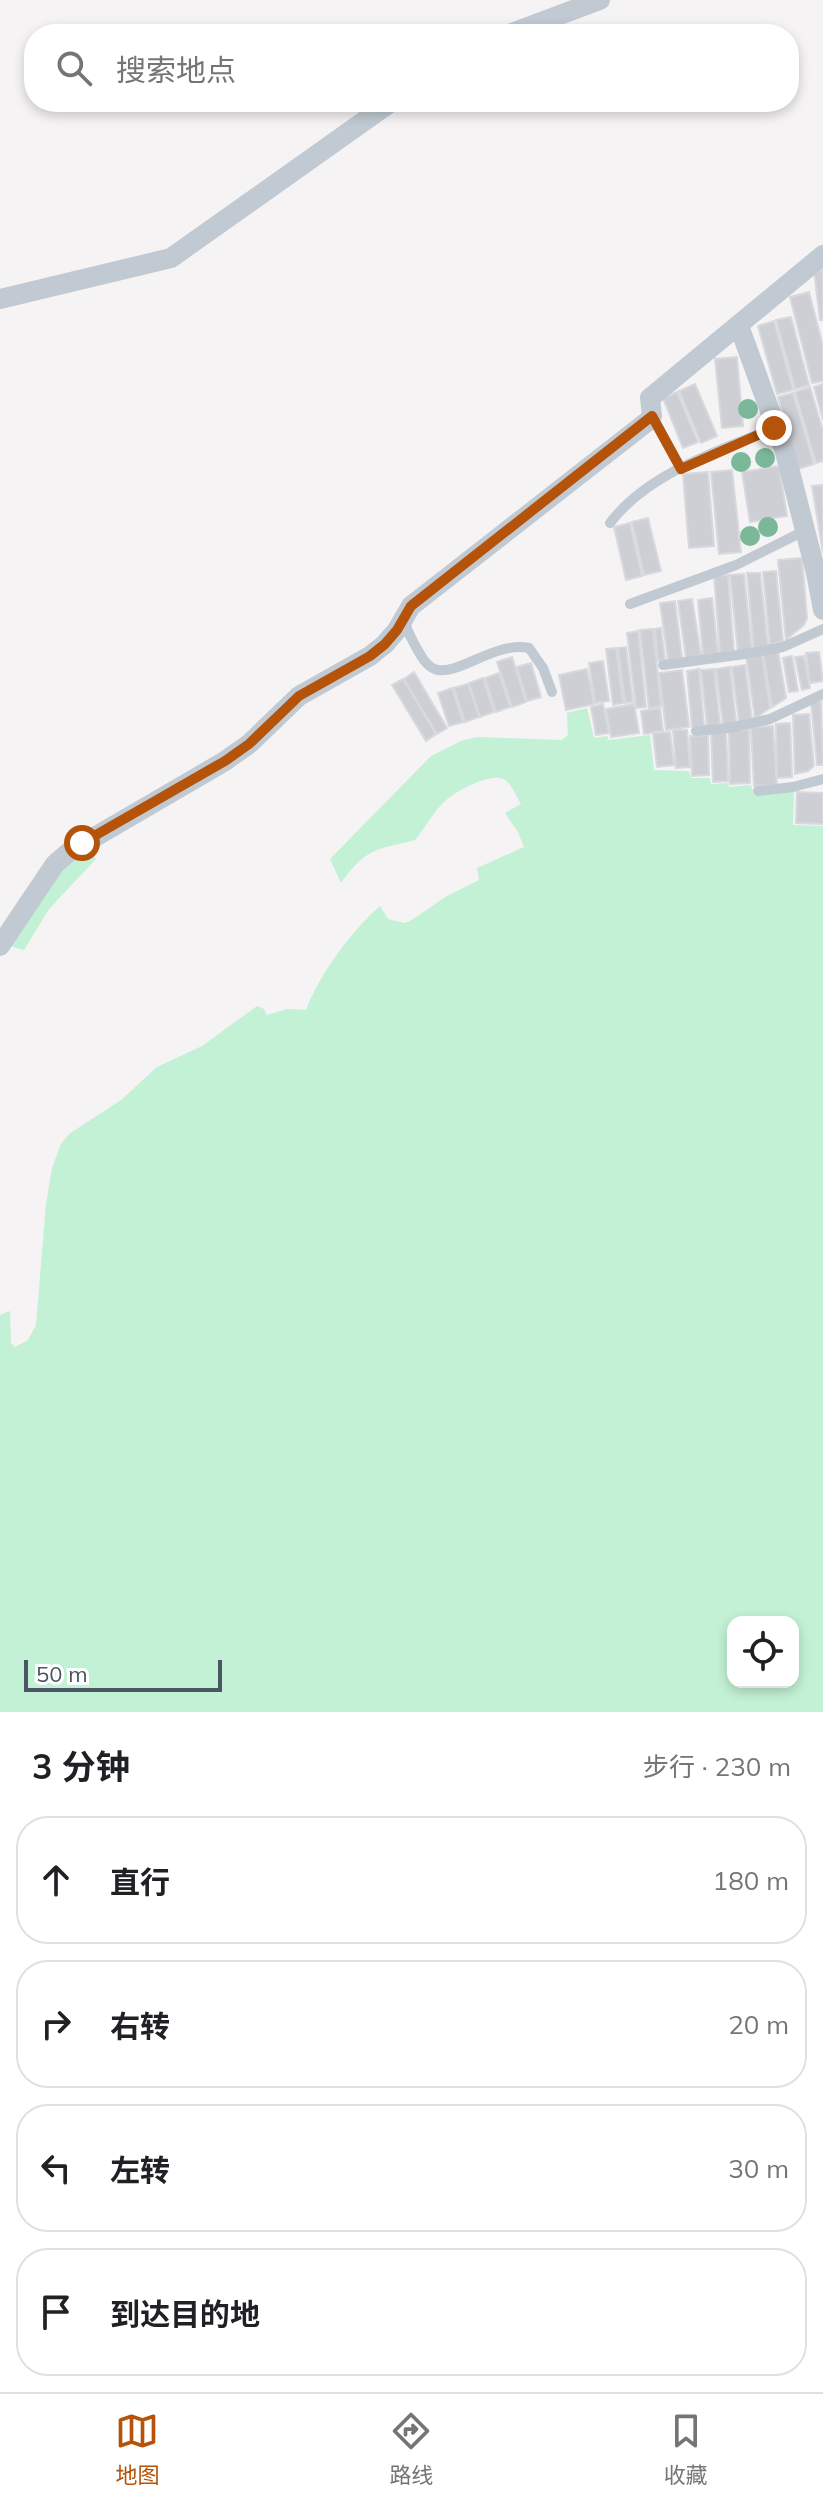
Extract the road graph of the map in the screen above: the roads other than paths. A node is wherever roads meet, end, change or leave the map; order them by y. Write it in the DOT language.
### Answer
graph roads {
  1 [pos="600,0"];
  2 [pos="536,24"];
  3 [pos="377,112"];
  4 [pos="823,255"];
  5 [pos="0,299"];
  6 [pos="739,326"];
  7 [pos="652,416"];
  8 [pos="774,428"];
  9 [pos="681,469"];
  10 [pos="610,523"];
  11 [pos="804,531"];
  12 [pos="630,604"];
  13 [pos="823,610"];
  14 [pos="405,616"];
  15 [pos="823,629"];
  16 [pos="663,665"];
  17 [pos="552,692"];
  18 [pos="823,694"];
  19 [pos="696,731"];
  20 [pos="823,779"];
  21 [pos="758,791"];
  22 [pos="0,946"];
  1 -- 2 [label="street"];
  3 -- 5 [label="street"];
  4 -- 6 [label="street"];
  6 -- 7 [label="street"];
  6 -- 8 [label="street"];
  7 -- 9 [label="lane"];
  7 -- 14 [label="street"];
  8 -- 9 [label="lane"];
  8 -- 11 [label="street"];
  9 -- 10 [label="lane"];
  11 -- 12 [label="lane"];
  11 -- 13 [label="street"];
  14 -- 17 [label="lane"];
  14 -- 22 [label="street"];
  15 -- 16 [label="lane"];
  18 -- 19 [label="lane"];
  20 -- 21 [label="lane"];
}
